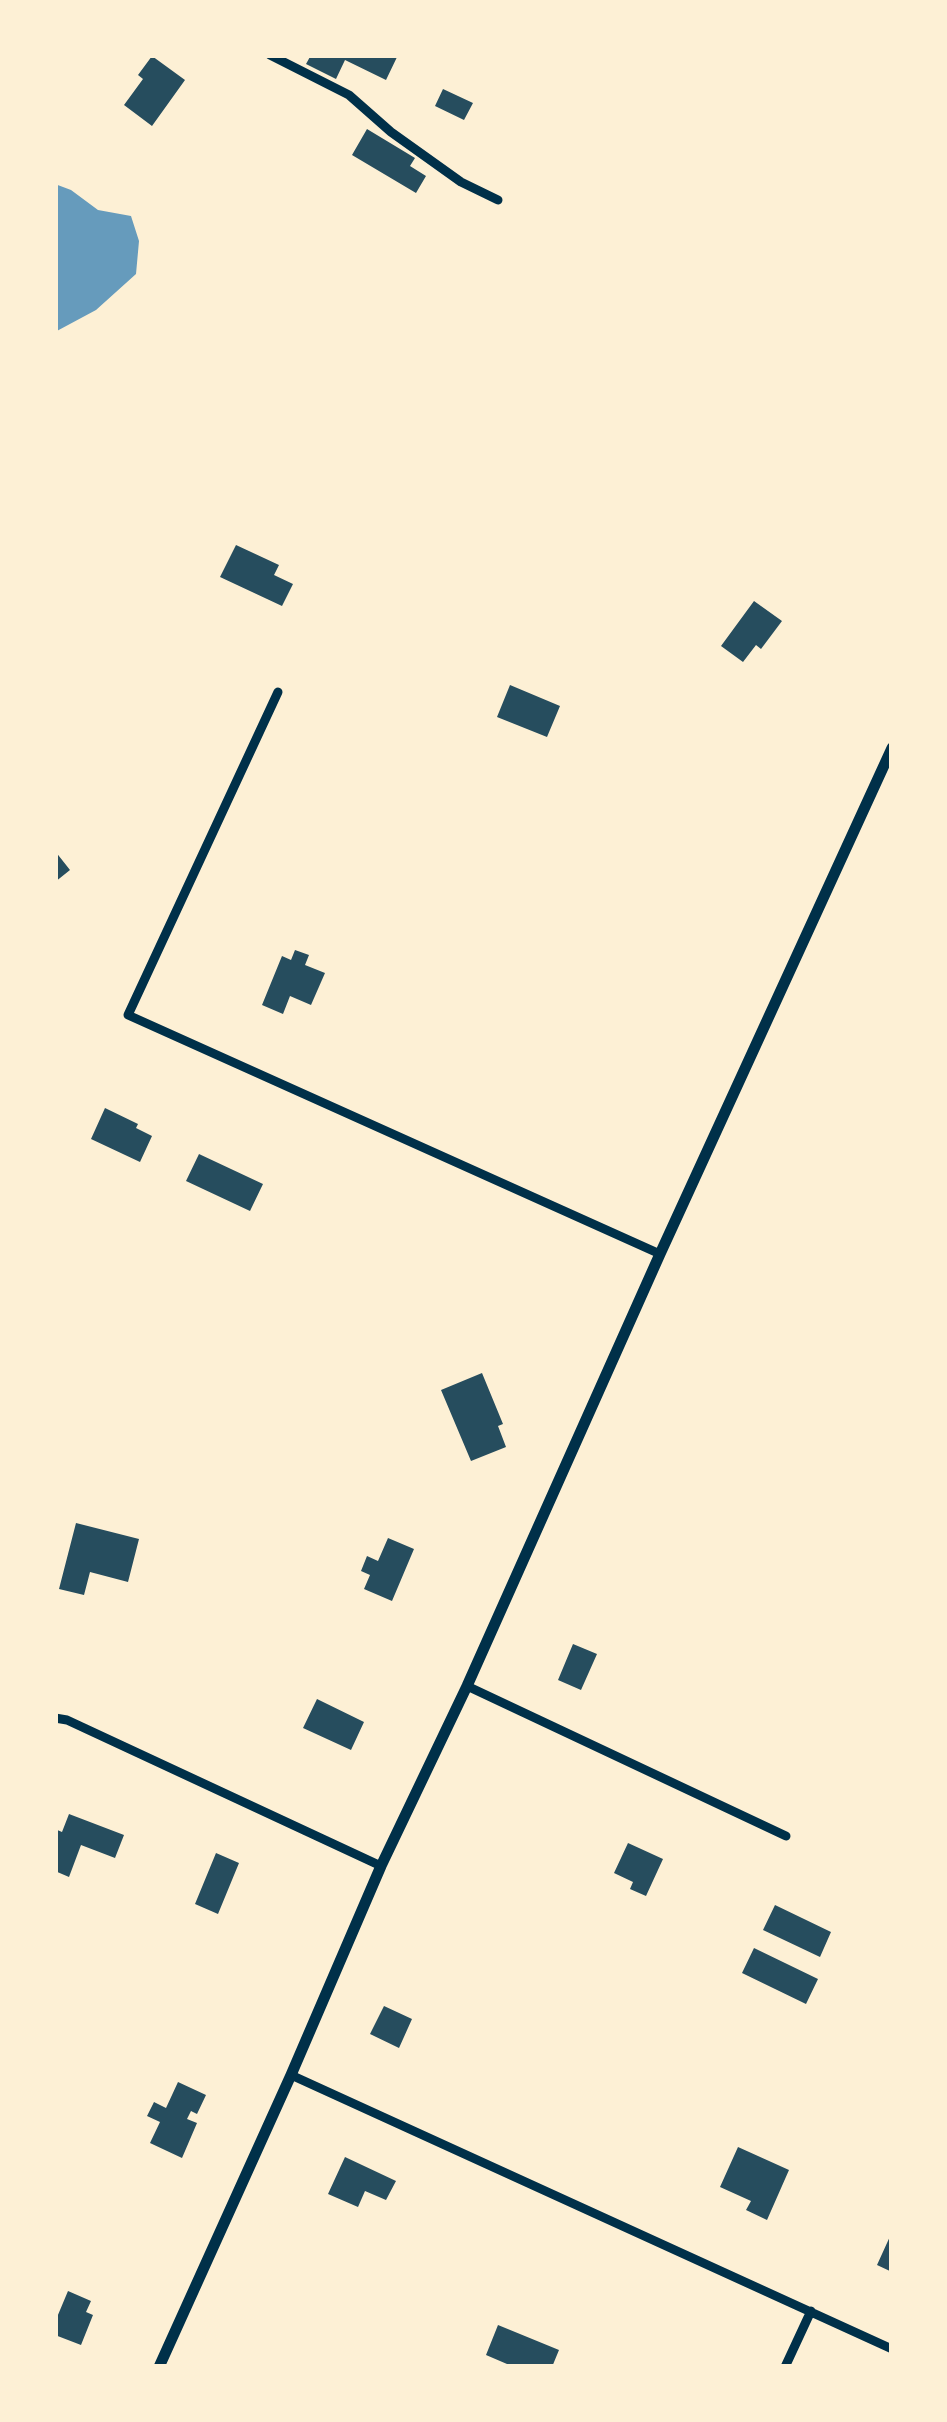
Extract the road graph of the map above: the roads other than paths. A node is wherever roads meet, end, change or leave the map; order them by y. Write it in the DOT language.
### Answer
graph roads {
  1 [pos="270,55"];
  2 [pos="498,200"];
  3 [pos="278,692"];
  4 [pos="892,748"];
  5 [pos="660,1254"];
  6 [pos="468,1686"];
  7 [pos="55,1718"];
  8 [pos="786,1836"];
  9 [pos="380,1866"];
  10 [pos="291,2075"];
  11 [pos="811,2311"];
  12 [pos="892,2348"];
  13 [pos="160,2367"];
  14 [pos="785,2367"];
  1 -- 2 [label="street"];
  3 -- 5 [label="street"];
  4 -- 5 [label="street"];
  5 -- 6 [label="street"];
  6 -- 8 [label="street"];
  6 -- 9 [label="street"];
  7 -- 9 [label="street"];
  9 -- 10 [label="street"];
  10 -- 11 [label="street"];
  10 -- 13 [label="street"];
  11 -- 12 [label="street"];
  11 -- 14 [label="street"];
}
